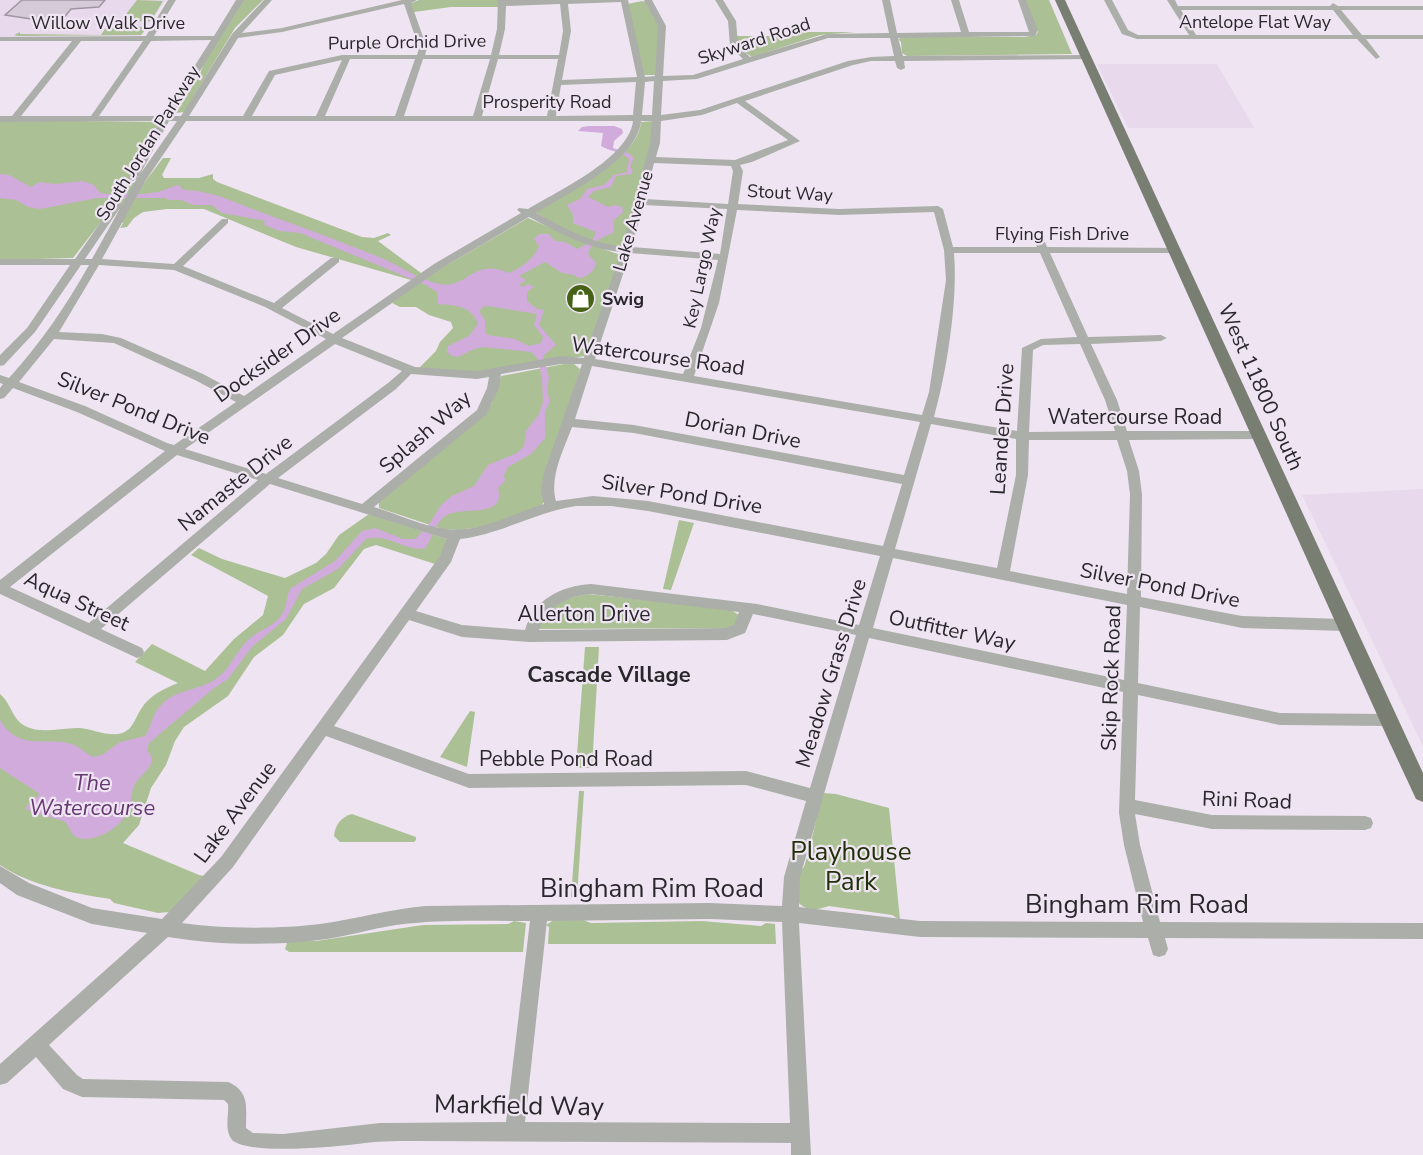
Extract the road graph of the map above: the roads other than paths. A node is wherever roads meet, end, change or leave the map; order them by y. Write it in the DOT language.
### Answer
graph roads {
  1 [pos="172,0"];
  2 [pos="240,0"];
  3 [pos="268,0"];
  4 [pos="623,0"];
  5 [pos="648,0"];
  6 [pos="719,0"];
  7 [pos="886,0"];
  8 [pos="955,0"];
  9 [pos="1022,0"];
  10 [pos="1060,0"];
  11 [pos="1108,0"];
  12 [pos="1171,0"];
  13 [pos="1329,0"];
  14 [pos="408,1"];
  15 [pos="502,2"];
  16 [pos="564,2"];
  17 [pos="1176,8"];
  18 [pos="1336,8"];
  19 [pos="1423,8"];
  20 [pos="894,35"];
  21 [pos="966,35"];
  22 [pos="235,36"];
  23 [pos="1194,37"];
  24 [pos="1359,37"];
  25 [pos="1423,37"];
  26 [pos="79,38"];
  27 [pos="148,38"];
  28 [pos="216,38"];
  29 [pos="4,39"];
  30 [pos="0,47"];
  31 [pos="347,57"];
  32 [pos="420,57"];
  33 [pos="493,57"];
  34 [pos="562,57"];
  35 [pos="1086,57"];
  36 [pos="1376,57"];
  37 [pos="898,58"];
  38 [pos="749,60"];
  39 [pos="900,68"];
  40 [pos="641,80"];
  41 [pos="659,80"];
  42 [pos="557,83"];
  43 [pos="738,100"];
  44 [pos="184,118"];
  45 [pos="246,118"];
  46 [pos="319,118"];
  47 [pos="398,118"];
  48 [pos="477,118"];
  49 [pos="551,118"];
  50 [pos="639,118"];
  51 [pos="658,118"];
  52 [pos="0,119"];
  53 [pos="14,119"];
  54 [pos="93,119"];
  55 [pos="165,119"];
  56 [pos="651,160"];
  57 [pos="735,163"];
  58 [pos="135,183"];
  59 [pos="640,202"];
  60 [pos="733,206"];
  61 [pos="119,208"];
  62 [pos="938,209"];
  63 [pos="525,211"];
  64 [pos="225,221"];
  65 [pos="1042,247"];
  66 [pos="949,250"];
  67 [pos="1175,250"];
  68 [pos="626,251"];
  69 [pos="724,257"];
  70 [pos="335,260"];
  71 [pos="0,262"];
  72 [pos="76,262"];
  73 [pos="96,262"];
  74 [pos="176,267"];
  75 [pos="275,308"];
  76 [pos="51,334"];
  77 [pos="1161,338"];
  78 [pos="335,339"];
  79 [pos="1084,340"];
  80 [pos="589,361"];
  81 [pos="0,362"];
  82 [pos="409,370"];
  83 [pos="495,373"];
  84 [pos="687,378"];
  85 [pos="5,381"];
  86 [pos="0,395"];
  87 [pos="245,402"];
  88 [pos="928,420"];
  89 [pos="567,422"];
  90 [pos="1258,435"];
  91 [pos="1023,436"];
  92 [pos="1124,436"];
  93 [pos="175,450"];
  94 [pos="268,479"];
  95 [pos="910,481"];
  96 [pos="550,507"];
  97 [pos="364,509"];
  98 [pos="456,534"];
  99 [pos="888,552"];
  100 [pos="1002,575"];
  101 [pos="0,587"];
  102 [pos="1134,601"];
  103 [pos="748,608"];
  104 [pos="406,613"];
  105 [pos="1344,625"];
  106 [pos="90,630"];
  107 [pos="865,633"];
  108 [pos="530,636"];
  109 [pos="137,652"];
  110 [pos="1132,688"];
  111 [pos="1388,720"];
  112 [pos="324,729"];
  113 [pos="1423,793"];
  114 [pos="816,797"];
  115 [pos="1128,806"];
  116 [pos="1365,823"];
  117 [pos="0,874"];
  118 [pos="539,913"];
  119 [pos="790,914"];
  120 [pos="164,928"];
  121 [pos="1154,929"];
  122 [pos="1423,931"];
  123 [pos="1159,948"];
  124 [pos="36,1043"];
  125 [pos="0,1076"];
  126 [pos="514,1132"];
  127 [pos="800,1133"];
  128 [pos="801,1155"];
  1 -- 27 [label="street"];
  2 -- 28 [label="street, South Jordan Parkway"];
  3 -- 22 [label="street, South Jordan Parkway"];
  4 -- 16 [label="street"];
  4 -- 40 [label="street, Lake Avenue"];
  5 -- 41 [label="street, Lake Avenue"];
  6 -- 38 [label="street"];
  7 -- 20 [label="street"];
  8 -- 21 [label="street"];
  9 -- 21 [label="street, Skyward Road"];
  10 -- 35 [label="main road, West 11800 South"];
  11 -- 23 [label="street, Antelope Flat Way"];
  12 -- 17 [label="street"];
  13 -- 18 [label="street"];
  14 -- 22 [label="street"];
  14 -- 32 [label="street"];
  15 -- 16 [label="street"];
  15 -- 33 [label="street"];
  16 -- 34 [label="street"];
  17 -- 18 [label="street"];
  17 -- 23 [label="street"];
  18 -- 19 [label="street"];
  18 -- 24 [label="street"];
  20 -- 21 [label="street, Skyward Road"];
  20 -- 37 [label="street"];
  20 -- 38 [label="street, Skyward Road"];
  22 -- 44 [label="street, South Jordan Parkway"];
  23 -- 24 [label="street, Antelope Flat Way"];
  24 -- 25 [label="street, Antelope Flat Way"];
  24 -- 36 [label="street"];
  26 -- 27 [label="street, Willow Walk Drive"];
  26 -- 29 [label="street, Willow Walk Drive"];
  26 -- 53 [label="street"];
  27 -- 28 [label="street, Willow Walk Drive"];
  27 -- 54 [label="street"];
  28 -- 55 [label="street, South Jordan Parkway"];
  29 -- 30 [label="street"];
  31 -- 32 [label="street, Purple Orchid Drive"];
  31 -- 45 [label="street, Purple Orchid Drive"];
  31 -- 46 [label="street"];
  32 -- 33 [label="street, Purple Orchid Drive"];
  32 -- 47 [label="street"];
  33 -- 34 [label="street, Purple Orchid Drive"];
  33 -- 48 [label="street"];
  34 -- 42 [label="street"];
  35 -- 37 [label="street, Prosperity Road"];
  35 -- 67 [label="main road, West 11800 South"];
  37 -- 39 [label="street"];
  37 -- 43 [label="street, Prosperity Road"];
  38 -- 41 [label="street, Skyward Road"];
  40 -- 41 [label="street, Skyward Road"];
  40 -- 42 [label="street, Skyward Road"];
  40 -- 50 [label="street, Lake Avenue"];
  41 -- 51 [label="street, Lake Avenue"];
  42 -- 49 [label="street"];
  43 -- 51 [label="street, Prosperity Road"];
  43 -- 57 [label="street"];
  44 -- 45 [label="street, Prosperity Road"];
  44 -- 55 [label="street, Prosperity Road"];
  44 -- 58 [label="street, South Jordan Parkway"];
  45 -- 46 [label="street, Prosperity Road"];
  46 -- 47 [label="street, Prosperity Road"];
  47 -- 48 [label="street, Prosperity Road"];
  48 -- 49 [label="street, Prosperity Road"];
  49 -- 50 [label="street, Prosperity Road"];
  50 -- 51 [label="street, Prosperity Road"];
  50 -- 63 [label="street, Lake Avenue"];
  51 -- 56 [label="street, Lake Avenue"];
  52 -- 53 [label="street, Prosperity Road"];
  53 -- 54 [label="street, Prosperity Road"];
  54 -- 55 [label="street, Prosperity Road"];
  55 -- 58 [label="street, South Jordan Parkway"];
  56 -- 57 [label="street"];
  56 -- 59 [label="street, Lake Avenue"];
  57 -- 60 [label="street, Key Largo Way"];
  58 -- 61 [label="street, South Jordan Parkway"];
  59 -- 60 [label="street, Stout Way"];
  59 -- 68 [label="street, Lake Avenue"];
  60 -- 62 [label="street, Stout Way"];
  60 -- 69 [label="street, Key Largo Way"];
  61 -- 72 [label="street, South Jordan Parkway"];
  61 -- 73 [label="street, South Jordan Parkway"];
  62 -- 66 [label="street, Meadow Grass Drive"];
  63 -- 68 [label="street"];
  63 -- 78 [label="street, Docksider Drive"];
  64 -- 74 [label="street"];
  65 -- 66 [label="street, Flying Fish Drive"];
  65 -- 67 [label="street, Flying Fish Drive"];
  65 -- 79 [label="street, Skip Rock Road"];
  66 -- 88 [label="street, Meadow Grass Drive"];
  67 -- 90 [label="main road, West 11800 South"];
  68 -- 69 [label="street"];
  68 -- 80 [label="street, Lake Avenue"];
  69 -- 84 [label="street, Key Largo Way"];
  70 -- 75 [label="street"];
  71 -- 72 [label="street, Watercourse Road"];
  72 -- 73 [label="street, Watercourse Road"];
  72 -- 81 [label="street, South Jordan Parkway"];
  73 -- 74 [label="street, Watercourse Road"];
  73 -- 76 [label="street, South Jordan Parkway"];
  74 -- 75 [label="street, Watercourse Road"];
  75 -- 78 [label="street, Watercourse Road"];
  76 -- 85 [label="street, South Jordan Parkway"];
  76 -- 87 [label="street"];
  77 -- 79 [label="street, Leander Drive"];
  78 -- 82 [label="street, Watercourse Road"];
  78 -- 87 [label="street, Docksider Drive"];
  79 -- 91 [label="street, Leander Drive"];
  79 -- 92 [label="street, Skip Rock Road"];
  80 -- 83 [label="street, Watercourse Road"];
  80 -- 84 [label="street, Watercourse Road"];
  80 -- 89 [label="street, Lake Avenue"];
  82 -- 83 [label="street, Watercourse Road"];
  82 -- 94 [label="street, Namaste Drive"];
  83 -- 97 [label="street, Splash Way"];
  84 -- 88 [label="street, Watercourse Road"];
  85 -- 86 [label="street, South Jordan Parkway"];
  85 -- 93 [label="street, Silver Pond Drive"];
  87 -- 93 [label="street, Docksider Drive"];
  88 -- 91 [label="street, Watercourse Road"];
  88 -- 95 [label="street, Meadow Grass Drive"];
  89 -- 95 [label="street, Dorian Drive"];
  89 -- 96 [label="street, Lake Avenue"];
  90 -- 92 [label="street, Watercourse Road"];
  90 -- 105 [label="main road, West 11800 South"];
  91 -- 92 [label="street, Watercourse Road"];
  91 -- 100 [label="street, Leander Drive"];
  92 -- 102 [label="street, Skip Rock Road"];
  93 -- 94 [label="street, Silver Pond Drive"];
  93 -- 101 [label="street, Docksider Drive"];
  94 -- 97 [label="street, Silver Pond Drive"];
  94 -- 106 [label="street, Namaste Drive"];
  95 -- 99 [label="street, Meadow Grass Drive"];
  96 -- 98 [label="street, Silver Pond Drive"];
  96 -- 99 [label="street, Silver Pond Drive"];
  97 -- 98 [label="street, Silver Pond Drive"];
  98 -- 104 [label="street, Lake Avenue"];
  99 -- 100 [label="street, Silver Pond Drive"];
  99 -- 107 [label="street, Meadow Grass Drive"];
  100 -- 102 [label="street, Silver Pond Drive"];
  101 -- 106 [label="street, Aqua Street"];
  102 -- 105 [label="street, Silver Pond Drive"];
  102 -- 110 [label="street, Skip Rock Road"];
  103 -- 107 [label="street, Outfitter Way"];
  103 -- 108 [label="street, Allerton Drive"];
  103 -- 108 [label="street, Outfitter Way"];
  104 -- 108 [label="street, Allerton Drive"];
  104 -- 112 [label="street, Lake Avenue"];
  105 -- 111 [label="main road, West 11800 South"];
  106 -- 109 [label="street, Aqua Street"];
  107 -- 110 [label="street, Outfitter Way"];
  107 -- 114 [label="street, Meadow Grass Drive"];
  110 -- 111 [label="street, Outfitter Way"];
  110 -- 115 [label="street, Skip Rock Road"];
  111 -- 113 [label="main road, West 11800 South"];
  112 -- 114 [label="street, Pebble Pond Road"];
  112 -- 120 [label="street, Lake Avenue"];
  114 -- 119 [label="street, Meadow Grass Drive"];
  115 -- 116 [label="street, Rini Road"];
  115 -- 121 [label="street, Skip Rock Road"];
  117 -- 120 [label="street, Bingham Rim Road"];
  118 -- 119 [label="street, Bingham Rim Road"];
  118 -- 120 [label="street, Bingham Rim Road"];
  118 -- 126 [label="street"];
  119 -- 121 [label="street, Bingham Rim Road"];
  119 -- 127 [label="street, Meadow Grass Drive"];
  120 -- 124 [label="street, Lake Avenue"];
  121 -- 122 [label="street, Bingham Rim Road"];
  121 -- 123 [label="street, Skip Rock Road"];
  124 -- 125 [label="street, Lake Avenue"];
  124 -- 126 [label="street, Markfield Way"];
  126 -- 127 [label="street, Markfield Way"];
  127 -- 128 [label="street, Meadow Grass Drive"];
}
